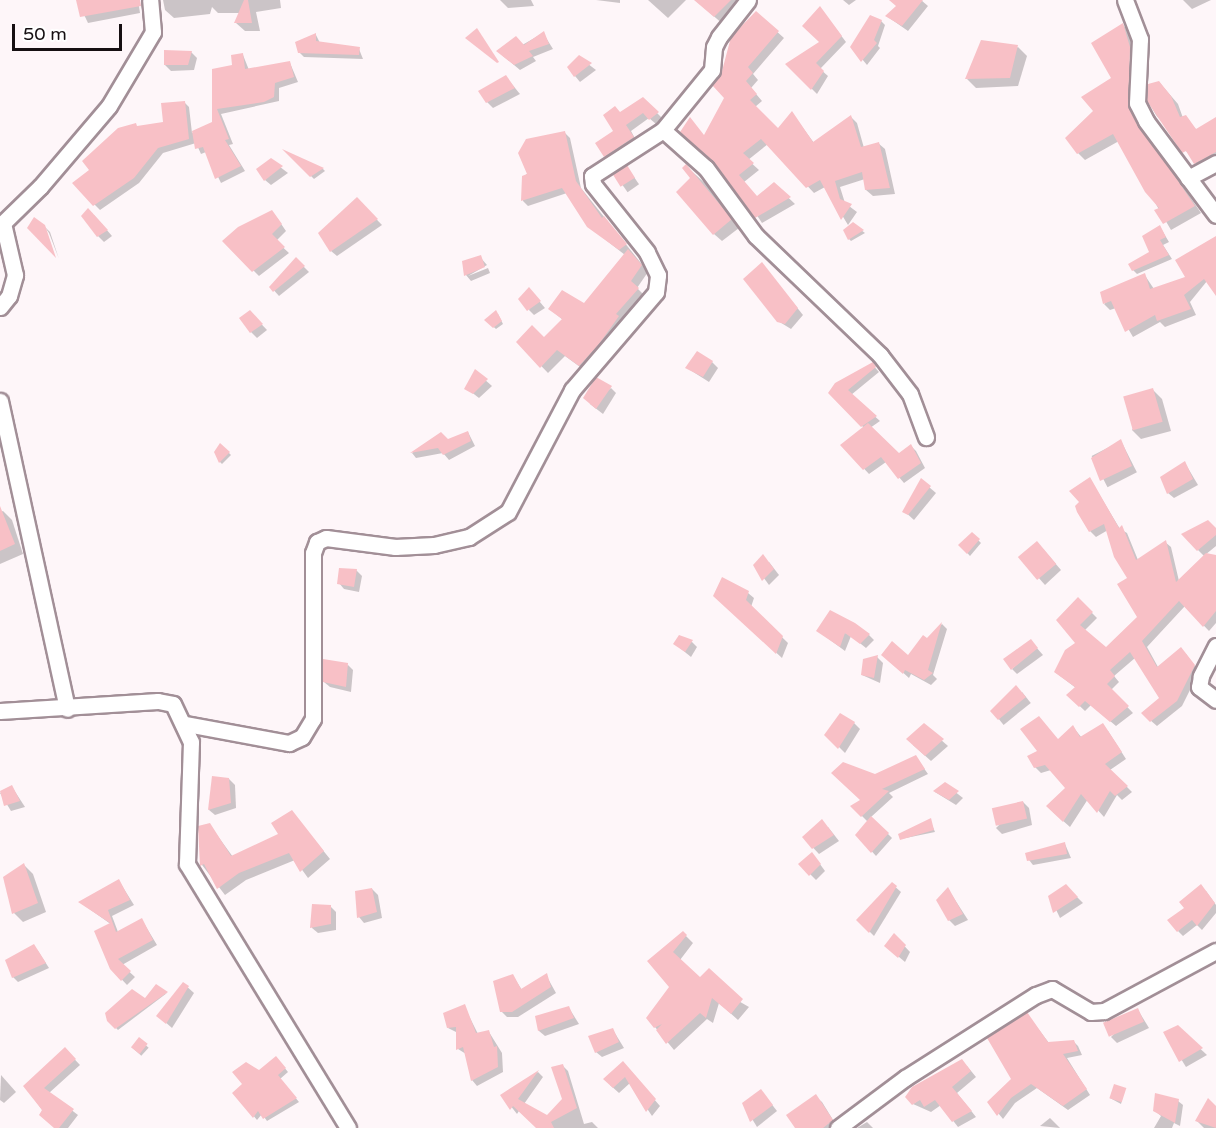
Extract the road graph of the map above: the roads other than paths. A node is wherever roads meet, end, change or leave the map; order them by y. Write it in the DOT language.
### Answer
graph roads {
  1 [pos="150,0"];
  2 [pos="748,0"];
  3 [pos="1125,0"];
  4 [pos="663,129"];
  5 [pos="1216,163"];
  6 [pos="1188,178"];
  7 [pos="1216,215"];
  8 [pos="0,307"];
  9 [pos="0,401"];
  10 [pos="926,437"];
  11 [pos="1216,646"];
  12 [pos="1216,700"];
  13 [pos="67,709"];
  14 [pos="0,711"];
  15 [pos="186,724"];
  16 [pos="1216,951"];
  17 [pos="348,1128"];
  18 [pos="838,1128"];
  1 -- 8 [label="street"];
  2 -- 4 [label="street"];
  3 -- 6 [label="street"];
  4 -- 10 [label="street"];
  4 -- 15 [label="street"];
  5 -- 6 [label="street"];
  6 -- 7 [label="street"];
  9 -- 13 [label="street"];
  11 -- 12 [label="street"];
  13 -- 14 [label="street"];
  13 -- 15 [label="street"];
  15 -- 17 [label="street"];
  16 -- 18 [label="street"];
}
